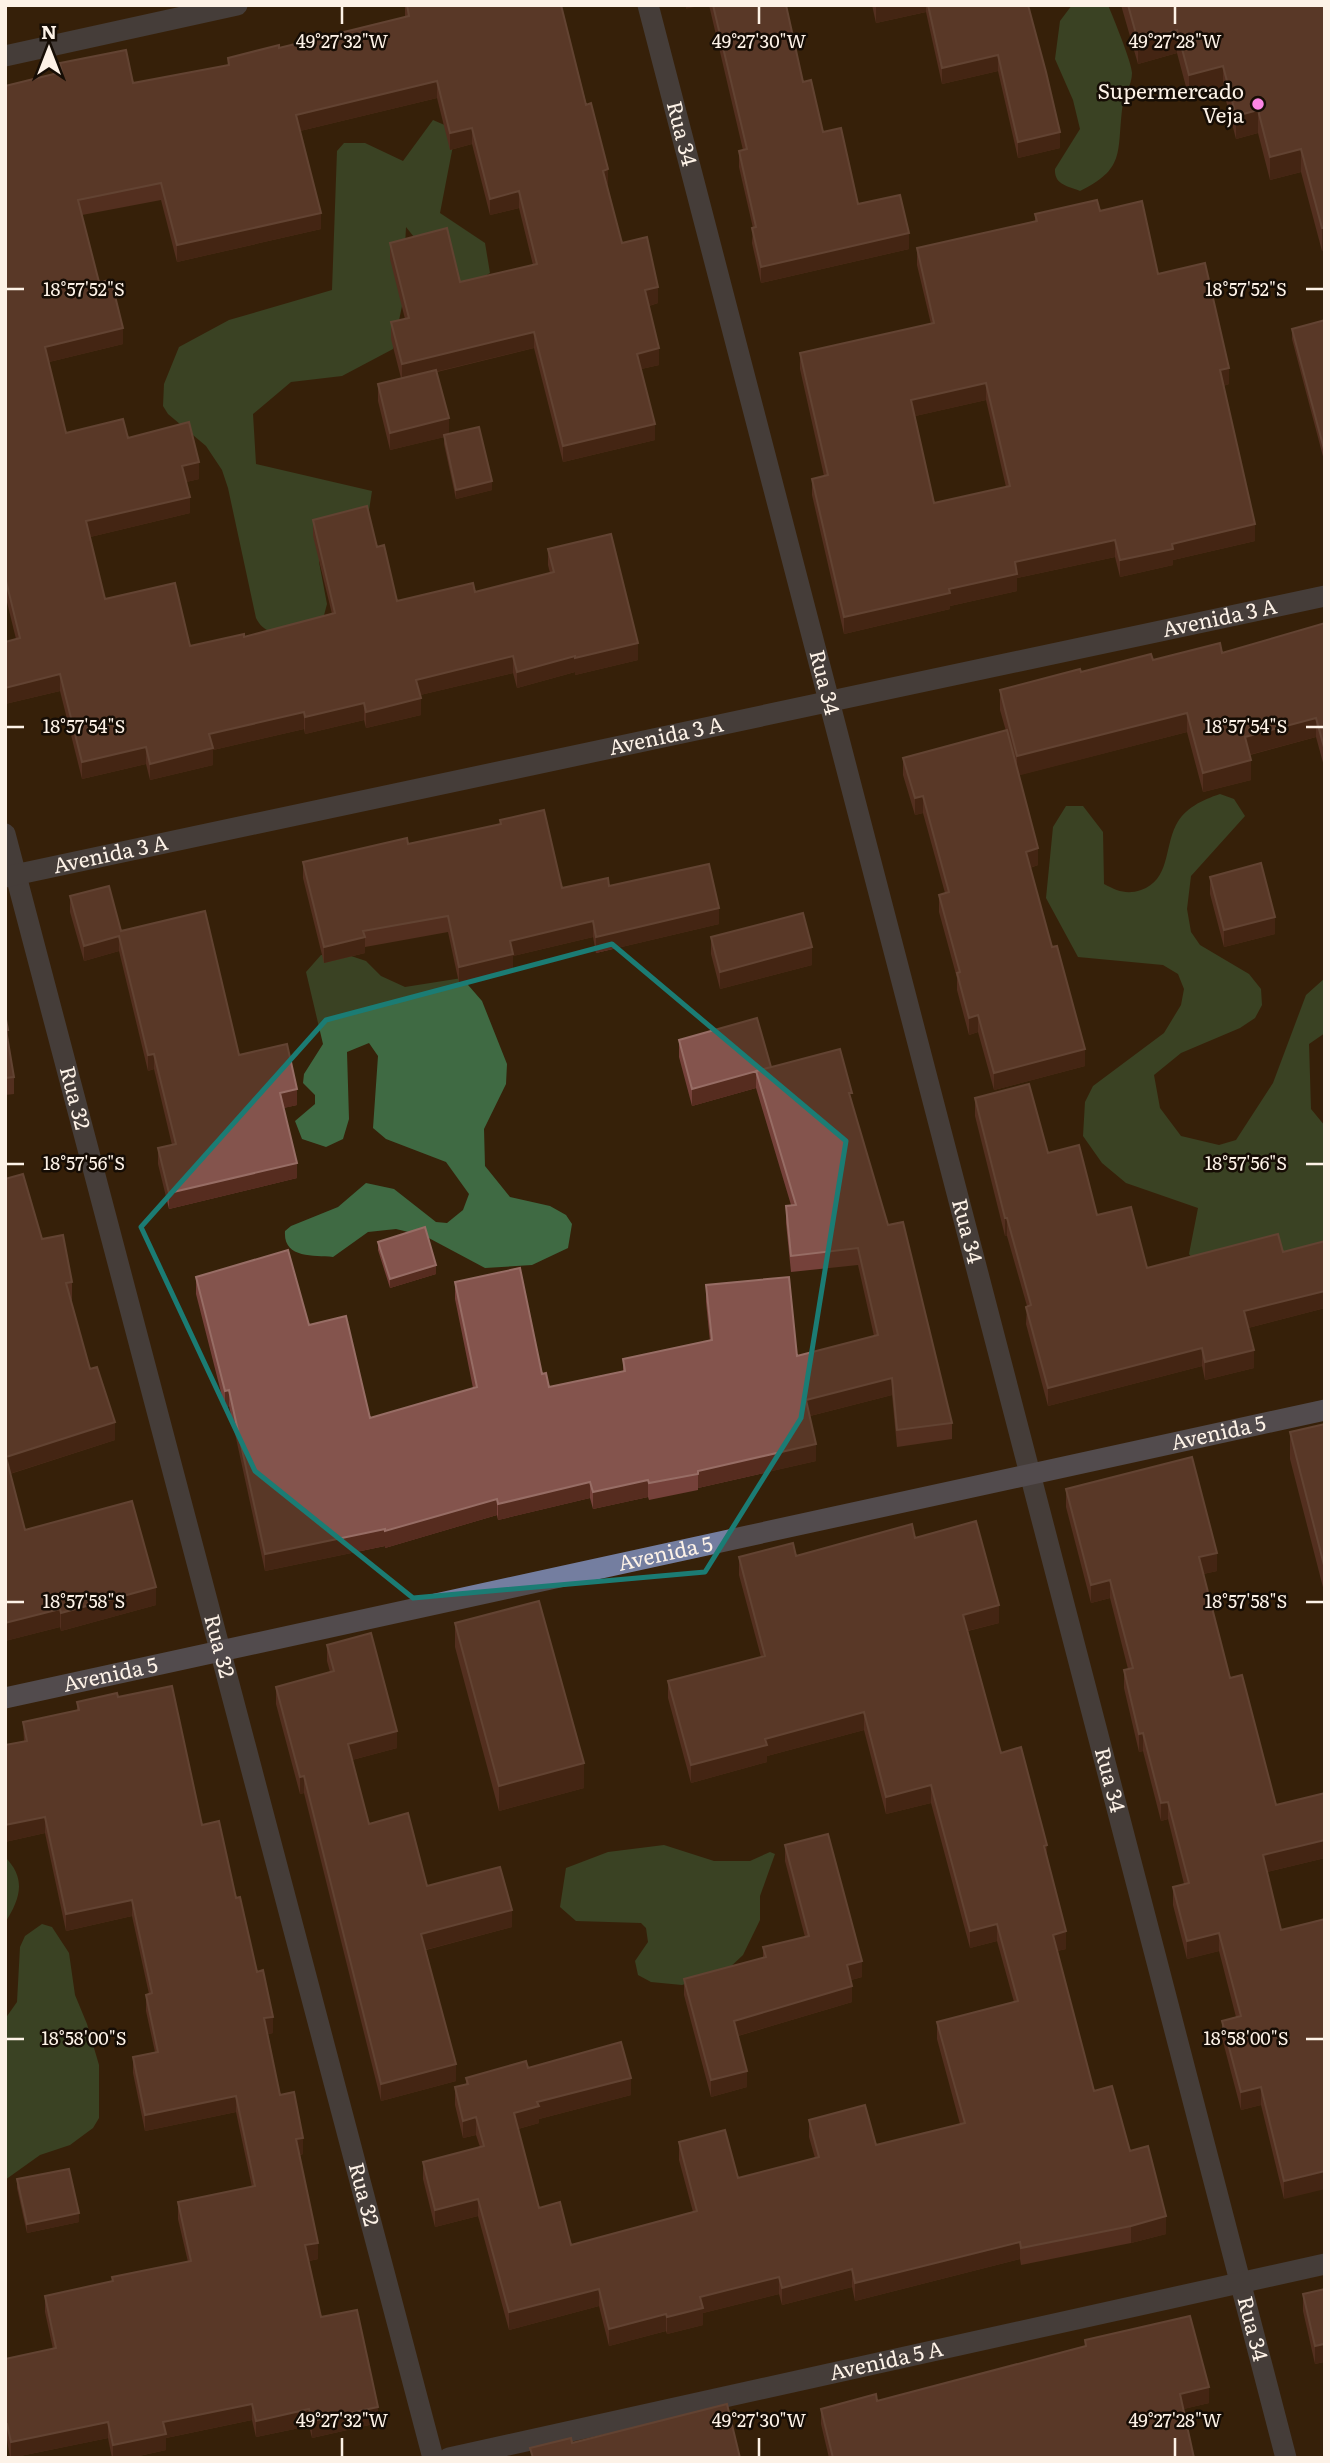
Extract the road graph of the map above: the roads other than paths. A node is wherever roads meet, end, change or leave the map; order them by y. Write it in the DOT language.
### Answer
graph roads {
  1 [pos="237,5"];
  2 [pos="648,5"];
  3 [pos="5,56"];
  4 [pos="1325,596"];
  5 [pos="828,702"];
  6 [pos="5,834"];
  7 [pos="10,876"];
  8 [pos="1325,1410"];
  9 [pos="1030,1475"];
  10 [pos="221,1651"];
  11 [pos="5,1698"];
  12 [pos="1325,2264"];
  13 [pos="1240,2283"];
  14 [pos="433,2458"];
  15 [pos="449,2458"];
  16 [pos="1286,2458"];
  1 -- 3 [label="street"];
  2 -- 5 [label="street, Rua 34"];
  4 -- 5 [label="street, Avenida 3 A"];
  5 -- 7 [label="street, Avenida 3 A"];
  5 -- 9 [label="street, Rua 34"];
  6 -- 7 [label="street, Rua 32"];
  7 -- 10 [label="street, Rua 32"];
  8 -- 9 [label="street, Avenida 5"];
  9 -- 10 [label="street, Avenida 5"];
  9 -- 13 [label="street, Rua 34"];
  10 -- 11 [label="street, Avenida 5"];
  10 -- 14 [label="street, Rua 32"];
  12 -- 13 [label="street, Avenida 5 A"];
  13 -- 15 [label="street, Avenida 5 A"];
  13 -- 16 [label="street, Rua 34"];
}
